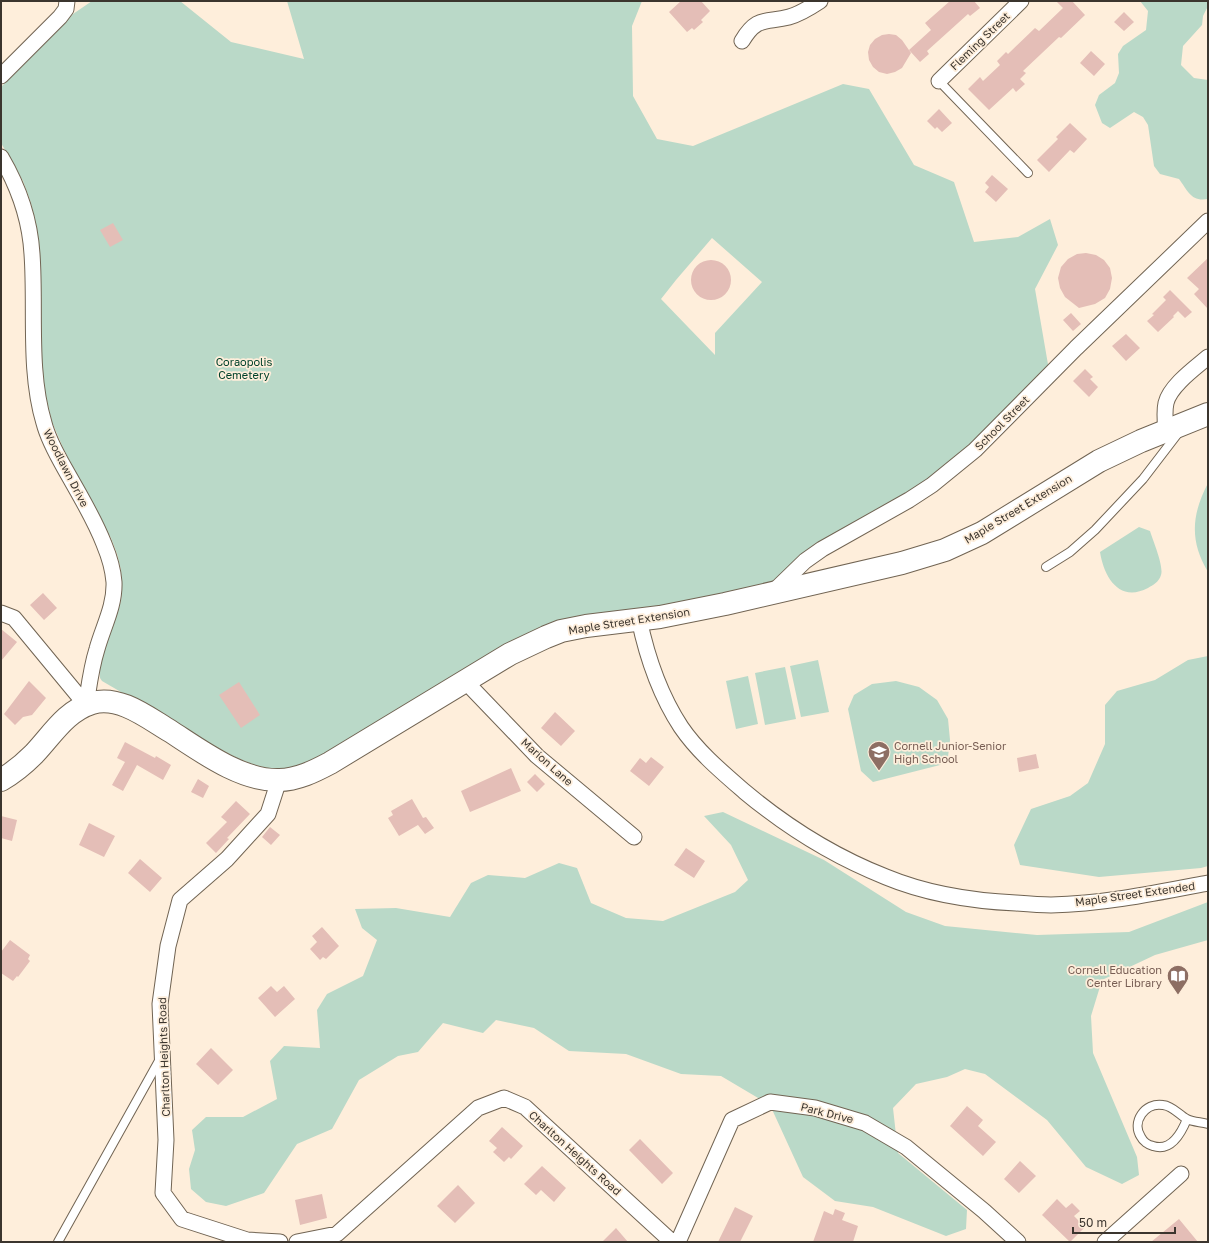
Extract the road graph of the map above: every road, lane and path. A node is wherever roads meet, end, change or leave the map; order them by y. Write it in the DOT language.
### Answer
graph roads {
  1 [pos="67,1"];
  2 [pos="820,1"];
  3 [pos="1021,1"];
  4 [pos="742,41"];
  5 [pos="1,76"];
  6 [pos="938,82"];
  7 [pos="1,157"];
  8 [pos="1028,173"];
  9 [pos="1208,221"];
  10 [pos="1208,357"];
  11 [pos="1208,414"];
  12 [pos="1187,422"];
  13 [pos="1166,431"];
  14 [pos="1046,567"];
  15 [pos="772,593"];
  16 [pos="1,613"];
  17 [pos="639,619"];
  18 [pos="465,681"];
  19 [pos="86,705"];
  20 [pos="1,780"];
  21 [pos="279,780"];
  22 [pos="634,837"];
  23 [pos="1208,884"];
  24 [pos="162,1056"];
  25 [pos="1187,1119"];
  26 [pos="1208,1124"];
  27 [pos="1181,1174"];
  28 [pos="58,1242"];
  29 [pos="275,1242"];
  30 [pos="280,1242"];
  31 [pos="297,1242"];
  32 [pos="672,1242"];
  33 [pos="678,1242"];
  34 [pos="1018,1242"];
  35 [pos="1106,1242"];
  1 -- 5 [label="street"];
  2 -- 4 [label="street"];
  3 -- 6 [label="street, Fleming Street"];
  6 -- 8 [label="lane"];
  7 -- 19 [label="street, Woodlawn Drive"];
  9 -- 15 [label="street, School Street"];
  10 -- 13 [label="street"];
  11 -- 12 [label="street, Maple Street Extension"];
  12 -- 13 [label="street, Maple Street Extension"];
  12 -- 14 [label="lane"];
  13 -- 15 [label="street, Maple Street Extension"];
  15 -- 17 [label="street, Maple Street Extension"];
  16 -- 19 [label="street"];
  17 -- 18 [label="street, Maple Street Extension"];
  17 -- 23 [label="street, Maple Street Extended"];
  18 -- 21 [label="street, Maple Street Extension"];
  18 -- 22 [label="street, Marion Lane"];
  19 -- 20 [label="street, Maple Street Extension"];
  19 -- 21 [label="street, Maple Street Extension"];
  21 -- 24 [label="street, Charlton Heights Road"];
  24 -- 28 [label="lane"];
  24 -- 29 [label="street, Charlton Heights Road"];
  25 -- 25 [label="lane"];
  25 -- 26 [label="lane"];
  27 -- 35 [label="street"];
  29 -- 30 [label="street, Charlton Heights Road"];
  31 -- 32 [label="street, Charlton Heights Road"];
  33 -- 34 [label="street, Park Drive"];
}
